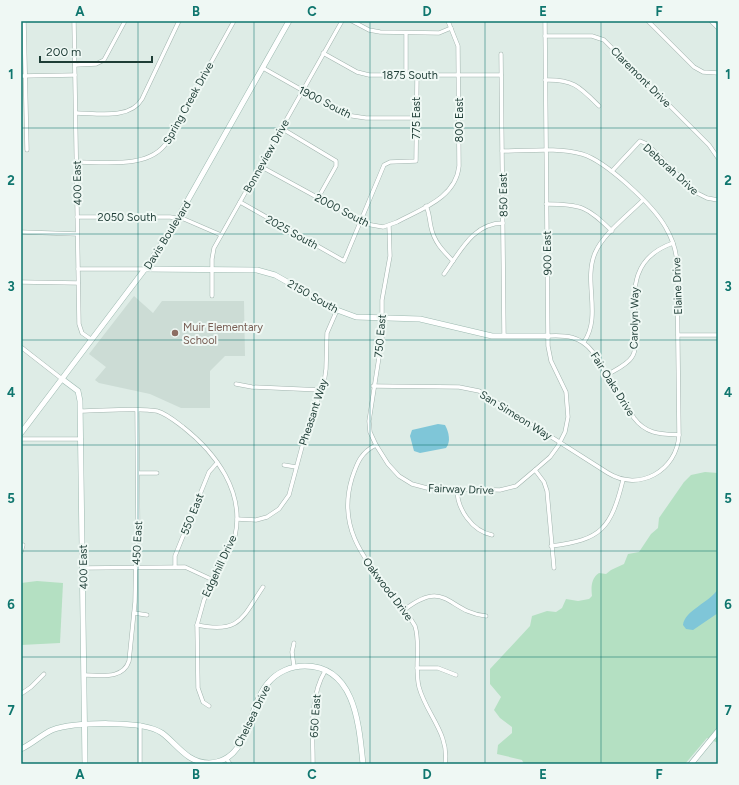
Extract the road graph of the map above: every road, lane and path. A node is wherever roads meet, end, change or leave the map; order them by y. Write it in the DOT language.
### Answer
graph roads {
  1 [pos="24,21"];
  2 [pos="74,21"];
  3 [pos="125,21"];
  4 [pos="179,21"];
  5 [pos="234,21"];
  6 [pos="289,21"];
  7 [pos="342,21"];
  8 [pos="352,21"];
  9 [pos="448,21"];
  10 [pos="545,21"];
  11 [pos="648,21"];
  12 [pos="711,21"];
  13 [pos="23,27"];
  14 [pos="451,28"];
  15 [pos="718,28"];
  16 [pos="406,33"];
  17 [pos="545,36"];
  18 [pos="323,53"];
  19 [pos="501,54"];
  20 [pos="75,65"];
  21 [pos="263,68"];
  22 [pos="718,73"];
  23 [pos="75,75"];
  24 [pos="406,75"];
  25 [pos="416,75"];
  26 [pos="459,75"];
  27 [pos="501,75"];
  28 [pos="23,76"];
  29 [pos="545,80"];
  30 [pos="302,91"];
  31 [pos="599,106"];
  32 [pos="76,113"];
  33 [pos="416,118"];
  34 [pos="21,126"];
  35 [pos="26,126"];
  36 [pos="281,128"];
  37 [pos="27,150"];
  38 [pos="502,151"];
  39 [pos="546,151"];
  40 [pos="717,152"];
  41 [pos="718,158"];
  42 [pos="76,162"];
  43 [pos="260,166"];
  44 [pos="612,171"];
  45 [pos="318,198"];
  46 [pos="718,200"];
  47 [pos="642,201"];
  48 [pos="240,202"];
  49 [pos="546,204"];
  50 [pos="426,206"];
  51 [pos="77,217"];
  52 [pos="178,218"];
  53 [pos="361,221"];
  54 [pos="503,223"];
  55 [pos="389,226"];
  56 [pos="612,231"];
  57 [pos="21,232"];
  58 [pos="78,234"];
  59 [pos="222,235"];
  60 [pos="673,243"];
  61 [pos="454,261"];
  62 [pos="78,269"];
  63 [pos="145,269"];
  64 [pos="212,269"];
  65 [pos="444,274"];
  66 [pos="21,282"];
  67 [pos="78,283"];
  68 [pos="212,296"];
  69 [pos="337,310"];
  70 [pos="382,319"];
  71 [pos="678,335"];
  72 [pos="718,335"];
  73 [pos="504,336"];
  74 [pos="548,336"];
  75 [pos="92,340"];
  76 [pos="584,342"];
  77 [pos="21,347"];
  78 [pos="607,375"];
  79 [pos="62,379"];
  80 [pos="236,384"];
  81 [pos="373,386"];
  82 [pos="321,390"];
  83 [pos="137,410"];
  84 [pos="81,411"];
  85 [pos="21,434"];
  86 [pos="678,435"];
  87 [pos="21,438"];
  88 [pos="81,439"];
  89 [pos="560,442"];
  90 [pos="376,445"];
  91 [pos="217,463"];
  92 [pos="284,464"];
  93 [pos="296,467"];
  94 [pos="535,470"];
  95 [pos="138,473"];
  96 [pos="157,473"];
  97 [pos="623,480"];
  98 [pos="457,490"];
  99 [pos="237,519"];
  100 [pos="492,535"];
  101 [pos="23,545"];
  102 [pos="551,546"];
  103 [pos="21,552"];
  104 [pos="175,567"];
  105 [pos="82,568"];
  106 [pos="135,568"];
  107 [pos="554,568"];
  108 [pos="213,580"];
  109 [pos="263,587"];
  110 [pos="404,610"];
  111 [pos="134,613"];
  112 [pos="147,615"];
  113 [pos="486,616"];
  114 [pos="197,626"];
  115 [pos="294,643"];
  116 [pos="294,667"];
  117 [pos="417,668"];
  118 [pos="325,671"];
  119 [pos="44,674"];
  120 [pos="84,675"];
  121 [pos="456,675"];
  122 [pos="21,694"];
  123 [pos="209,706"];
  124 [pos="84,725"];
  125 [pos="140,726"];
  126 [pos="718,731"];
  127 [pos="21,749"];
  128 [pos="226,758"];
  129 [pos="85,764"];
  130 [pos="140,764"];
  131 [pos="230,764"];
  132 [pos="313,764"];
  133 [pos="363,764"];
  134 [pos="445,764"];
  135 [pos="691,764"];
  1 -- 13 [label="street"];
  2 -- 20 [label="street, 400 East"];
  3 -- 20 [label="street"];
  4 -- 32 [label="street"];
  5 -- 42 [label="street, Spring Creek Drive"];
  6 -- 21 [label="street, Davis Boulevard"];
  7 -- 18 [label="street, Bonneview Drive"];
  8 -- 16 [label="street"];
  9 -- 14 [label="street, 800 East"];
  10 -- 17 [label="street, 900 East"];
  11 -- 22 [label="street"];
  12 -- 15 [label="street"];
  13 -- 28 [label="street"];
  14 -- 16 [label="street"];
  14 -- 26 [label="street, 800 East"];
  16 -- 24 [label="street"];
  17 -- 29 [label="street, 900 East"];
  17 -- 40 [label="street, Claremont Drive"];
  18 -- 24 [label="street, 1875 South"];
  18 -- 30 [label="street, Bonneview Drive"];
  19 -- 27 [label="street, 850 East"];
  20 -- 23 [label="street, 400 East"];
  21 -- 30 [label="street, 1900 South"];
  21 -- 52 [label="street, Davis Boulevard"];
  23 -- 28 [label="street"];
  23 -- 32 [label="street, 400 East"];
  24 -- 25 [label="street, 1875 South"];
  25 -- 26 [label="street, 1875 South"];
  25 -- 33 [label="street, 775 East"];
  26 -- 27 [label="street, 1875 South"];
  26 -- 50 [label="street, 800 East"];
  27 -- 38 [label="street, 850 East"];
  28 -- 35 [label="street"];
  29 -- 31 [label="street"];
  29 -- 39 [label="street, 900 East"];
  30 -- 33 [label="street, 1900 South"];
  30 -- 36 [label="street, Bonneview Drive"];
  32 -- 42 [label="street, 400 East"];
  33 -- 53 [label="street, 775 East"];
  34 -- 35 [label="street"];
  35 -- 37 [label="street"];
  36 -- 43 [label="street, Bonneview Drive"];
  36 -- 45 [label="street"];
  38 -- 39 [label="street, Elaine Drive"];
  38 -- 54 [label="street, 850 East"];
  39 -- 44 [label="street, Elaine Drive"];
  39 -- 49 [label="street, 900 East"];
  40 -- 41 [label="street, Claremont Drive"];
  42 -- 51 [label="street, 400 East"];
  43 -- 45 [label="street, 2000 South"];
  43 -- 48 [label="street, Bonneview Drive"];
  44 -- 46 [label="street, Deborah Drive"];
  44 -- 47 [label="street, Elaine Drive"];
  45 -- 53 [label="street, 2000 South"];
  47 -- 56 [label="street"];
  47 -- 60 [label="street, Elaine Drive"];
  48 -- 53 [label="street, 2025 South"];
  48 -- 59 [label="street, Bonneview Drive"];
  49 -- 56 [label="street"];
  49 -- 74 [label="street, 900 East"];
  50 -- 55 [label="street"];
  50 -- 61 [label="street"];
  51 -- 52 [label="street, 2050 South"];
  51 -- 58 [label="street, 400 East"];
  52 -- 59 [label="street, 2050 South"];
  52 -- 63 [label="street, Davis Boulevard"];
  53 -- 55 [label="street, 2000 South"];
  54 -- 61 [label="street"];
  54 -- 73 [label="street, 850 East"];
  55 -- 70 [label="street, 750 East"];
  56 -- 76 [label="street"];
  57 -- 58 [label="street"];
  58 -- 62 [label="street, 400 East"];
  59 -- 64 [label="street, Bonneview Drive"];
  60 -- 71 [label="street, Elaine Drive"];
  60 -- 78 [label="street, Carolyn Way"];
  61 -- 65 [label="street"];
  62 -- 63 [label="street, 2150 South"];
  62 -- 67 [label="street, 400 East"];
  63 -- 64 [label="street, 2150 South"];
  63 -- 75 [label="street, Davis Boulevard"];
  64 -- 68 [label="street, Bonneview Drive"];
  64 -- 69 [label="street, 2150 South"];
  66 -- 67 [label="street"];
  67 -- 75 [label="street, 400 East"];
  69 -- 70 [label="street, 2150 South"];
  69 -- 82 [label="street, Pheasant Way"];
  70 -- 73 [label="street, 2150 South"];
  70 -- 81 [label="street, 750 East"];
  71 -- 72 [label="street"];
  71 -- 86 [label="street, Elaine Drive"];
  73 -- 74 [label="street, 2150 South"];
  74 -- 76 [label="street, Fair Oaks Drive"];
  74 -- 89 [label="street, 900 East"];
  75 -- 79 [label="street, Davis Boulevard"];
  76 -- 78 [label="street, Fair Oaks Drive"];
  77 -- 79 [label="street"];
  78 -- 86 [label="street, Fair Oaks Drive"];
  79 -- 84 [label="street, 400 East"];
  79 -- 85 [label="street, Davis Boulevard"];
  80 -- 82 [label="street"];
  81 -- 89 [label="street, San Simeon Way"];
  81 -- 90 [label="street, 750 East"];
  82 -- 93 [label="street, Pheasant Way"];
  83 -- 84 [label="street, Edgehill Drive"];
  83 -- 91 [label="street, Edgehill Drive"];
  83 -- 95 [label="street, 450 East"];
  84 -- 88 [label="street, 400 East"];
  86 -- 97 [label="street, Elaine Drive"];
  87 -- 88 [label="street"];
  88 -- 105 [label="street, 400 East"];
  89 -- 94 [label="street, 900 East"];
  89 -- 97 [label="street, San Simeon Way"];
  90 -- 98 [label="street, Fairway Drive"];
  90 -- 110 [label="street, Oakwood Drive"];
  91 -- 99 [label="street, Edgehill Drive"];
  91 -- 104 [label="street, 550 East"];
  92 -- 93 [label="street"];
  93 -- 99 [label="street, Pheasant Way"];
  94 -- 98 [label="street, Fairway Drive"];
  94 -- 102 [label="street"];
  95 -- 96 [label="street"];
  95 -- 106 [label="street, 450 East"];
  97 -- 102 [label="street"];
  98 -- 100 [label="street"];
  99 -- 108 [label="street, Edgehill Drive"];
  101 -- 103 [label="street"];
  102 -- 107 [label="street"];
  104 -- 106 [label="street"];
  104 -- 108 [label="street"];
  105 -- 106 [label="street"];
  105 -- 120 [label="street, 400 East"];
  106 -- 111 [label="street, 450 East"];
  108 -- 114 [label="street, Edgehill Drive"];
  109 -- 114 [label="street"];
  110 -- 113 [label="street"];
  110 -- 117 [label="street, Oakwood Drive"];
  111 -- 112 [label="street"];
  111 -- 120 [label="street, 450 East"];
  114 -- 123 [label="street, Edgehill Drive"];
  115 -- 116 [label="street"];
  116 -- 118 [label="street, Chelsea Drive"];
  116 -- 128 [label="street, Chelsea Drive"];
  117 -- 121 [label="street"];
  117 -- 134 [label="street, Oakwood Drive"];
  118 -- 132 [label="street, 650 East"];
  118 -- 133 [label="street, Chelsea Drive"];
  119 -- 122 [label="street"];
  120 -- 124 [label="street, 400 East"];
  124 -- 125 [label="street, Chelsea Drive"];
  124 -- 127 [label="street, Chelsea Drive"];
  124 -- 129 [label="street, 400 East"];
  125 -- 128 [label="street, Chelsea Drive"];
  125 -- 130 [label="street"];
  126 -- 135 [label="street"];
  128 -- 131 [label="street"];
}
